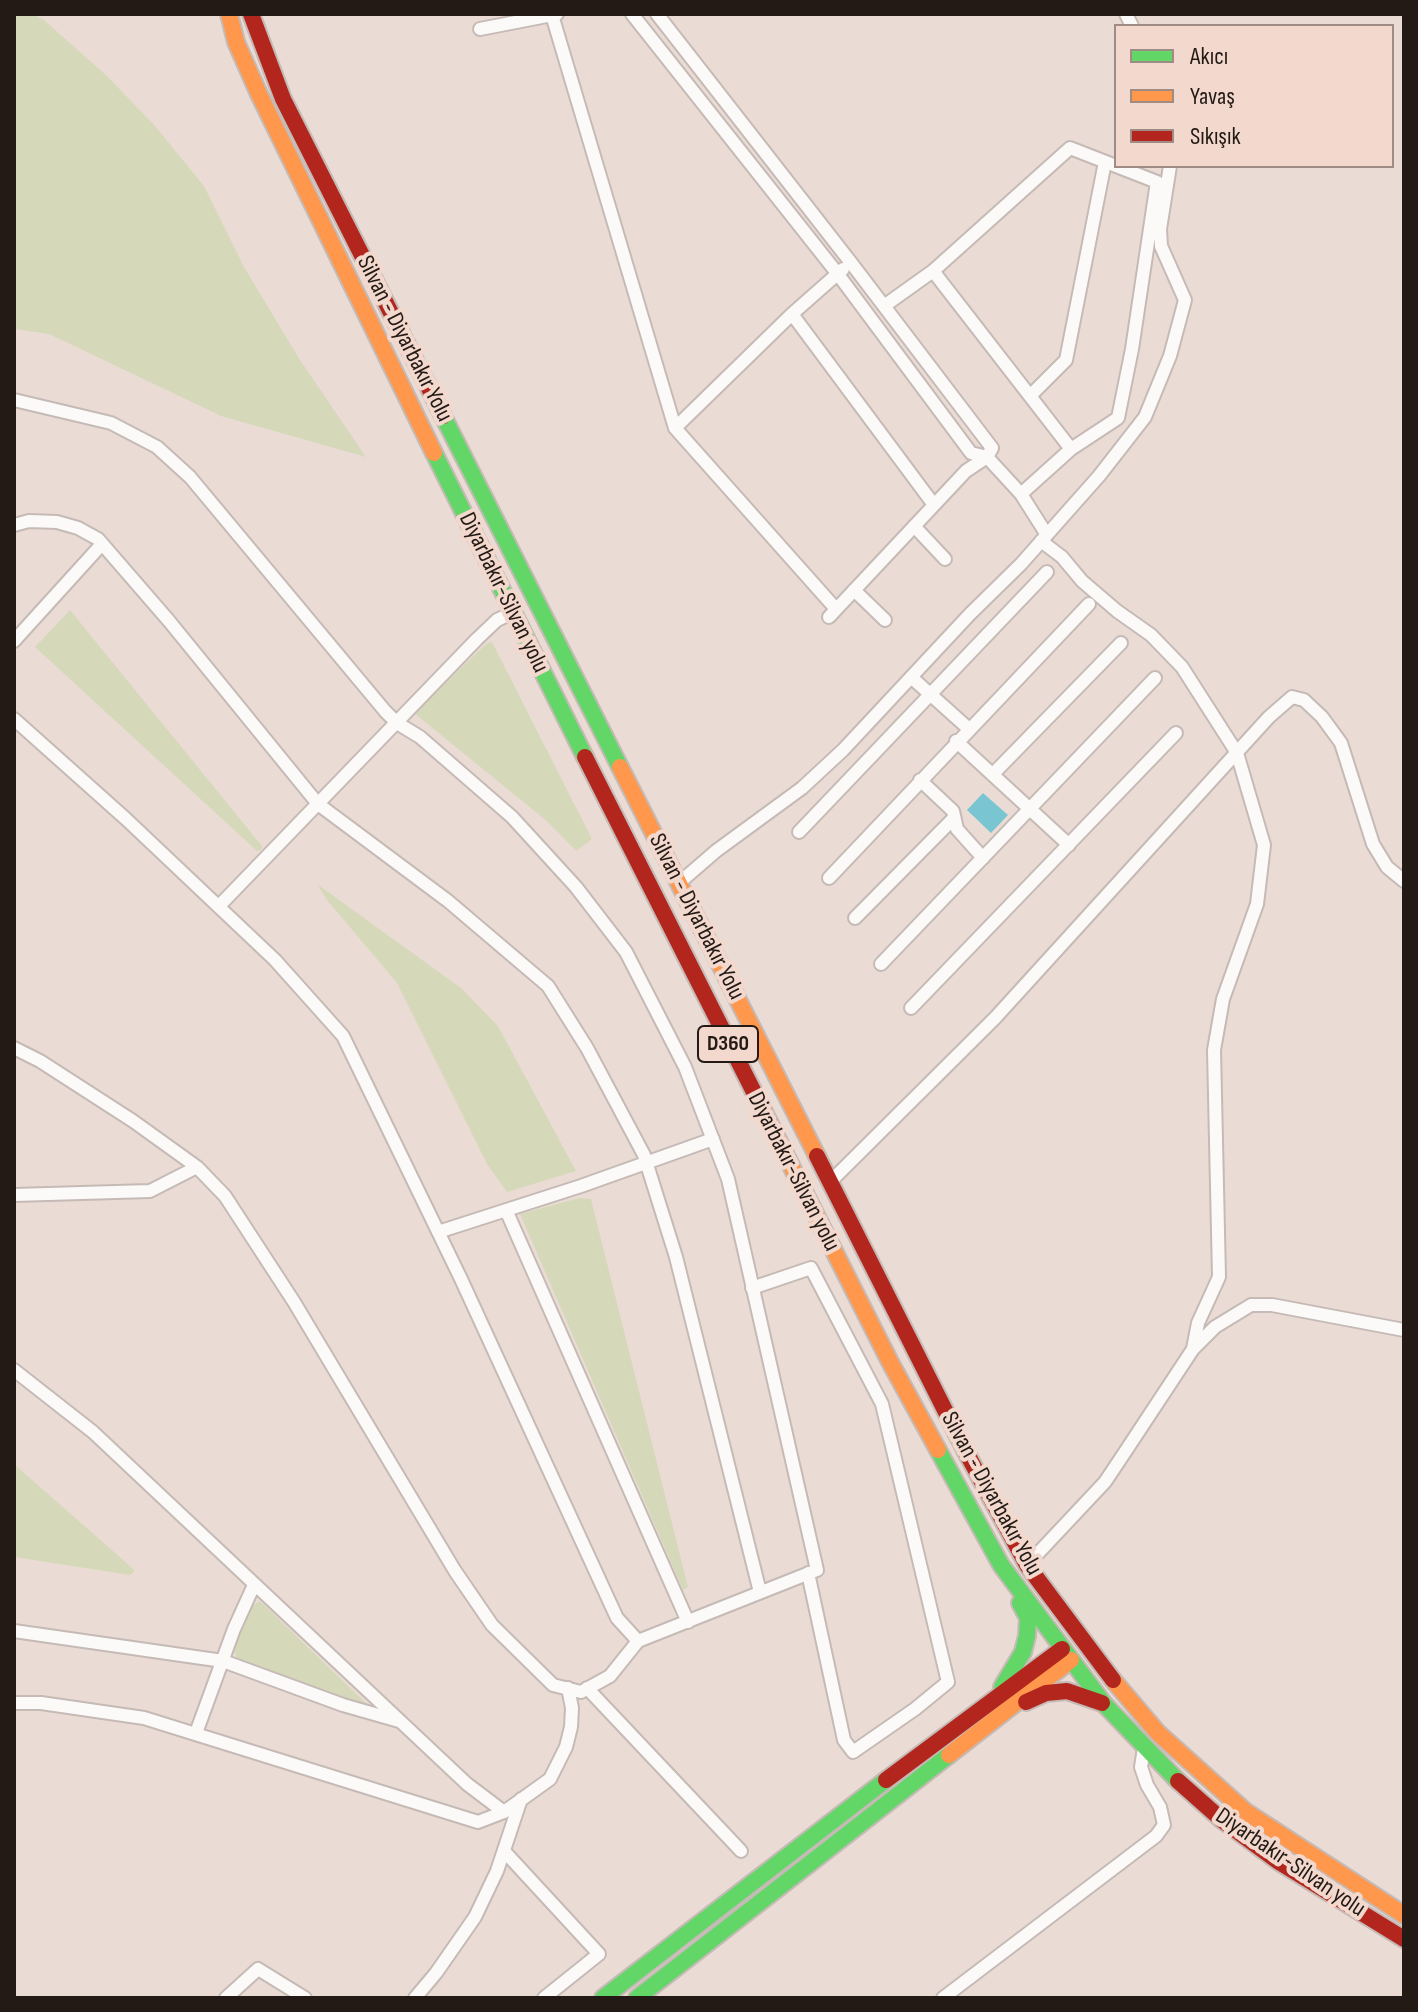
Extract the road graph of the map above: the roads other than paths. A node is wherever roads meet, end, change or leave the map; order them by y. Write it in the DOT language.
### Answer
graph roads {
  1 [pos="229,14"];
  2 [pos="251,14"];
  3 [pos="554,14"];
  4 [pos="632,14"];
  5 [pos="657,14"];
  6 [pos="480,29"];
  7 [pos="1105,162"];
  8 [pos="1114,165"];
  9 [pos="1121,168"];
  10 [pos="1170,168"];
  11 [pos="852,264"];
  12 [pos="933,271"];
  13 [pos="837,273"];
  14 [pos="884,306"];
  15 [pos="792,314"];
  16 [pos="1030,396"];
  17 [pos="14,400"];
  18 [pos="675,428"];
  19 [pos="1071,449"];
  20 [pos="987,457"];
  21 [pos="1021,494"];
  22 [pos="934,505"];
  23 [pos="14,525"];
  24 [pos="914,526"];
  25 [pos="1044,538"];
  26 [pos="102,544"];
  27 [pos="945,559"];
  28 [pos="1047,572"];
  29 [pos="854,590"];
  30 [pos="1089,604"];
  31 [pos="512,613"];
  32 [pos="885,620"];
  33 [pos="14,641"];
  34 [pos="1121,643"];
  35 [pos="911,677"];
  36 [pos="1155,678"];
  37 [pos="930,693"];
  38 [pos="14,719"];
  39 [pos="397,723"];
  40 [pos="969,729"];
  41 [pos="1176,733"];
  42 [pos="956,741"];
  43 [pos="1237,753"];
  44 [pos="993,774"];
  45 [pos="920,780"];
  46 [pos="318,804"];
  47 [pos="1031,809"];
  48 [pos="953,819"];
  49 [pos="799,832"];
  50 [pos="1069,845"];
  51 [pos="983,858"];
  52 [pos="829,878"];
  53 [pos="1404,881"];
  54 [pos="679,883"];
  55 [pos="219,906"];
  56 [pos="855,918"];
  57 [pos="881,964"];
  58 [pos="911,1008"];
  59 [pos="14,1048"];
  60 [pos="713,1139"];
  61 [pos="647,1163"];
  62 [pos="197,1167"];
  63 [pos="830,1182"];
  64 [pos="14,1195"];
  65 [pos="506,1210"];
  66 [pos="438,1232"];
  67 [pos="752,1288"];
  68 [pos="1404,1330"];
  69 [pos="1193,1349"];
  70 [pos="14,1370"];
  71 [pos="1001,1565"];
  72 [pos="1027,1565"];
  73 [pos="808,1573"];
  74 [pos="254,1585"];
  75 [pos="760,1592"];
  76 [pos="688,1622"];
  77 [pos="14,1631"];
  78 [pos="638,1641"];
  79 [pos="1066,1654"];
  80 [pos="223,1661"];
  81 [pos="568,1688"];
  82 [pos="587,1688"];
  83 [pos="14,1703"];
  84 [pos="1104,1704"];
  85 [pos="998,1705"];
  86 [pos="402,1721"];
  87 [pos="196,1733"];
  88 [pos="1144,1748"];
  89 [pos="521,1799"];
  90 [pos="504,1812"];
  91 [pos="504,1851"];
  92 [pos="741,1851"];
  93 [pos="1404,1915"];
  94 [pos="1404,1939"];
  95 [pos="226,1998"];
  96 [pos="305,1998"];
  97 [pos="415,1998"];
  98 [pos="544,1998"];
  99 [pos="603,1998"];
  100 [pos="637,1998"];
  101 [pos="943,1998"];
  1 -- 31 [label="main road, Diyarbakır-Silvan yolu / D360"];
  2 -- 54 [label="main road, Silvan - Diyarbakır Yolu / D360"];
  3 -- 6 [label="street"];
  3 -- 18 [label="street"];
  4 -- 13 [label="street"];
  5 -- 11 [label="street"];
  7 -- 8 [label="street"];
  7 -- 12 [label="street"];
  7 -- 16 [label="street"];
  9 -- 19 [label="street"];
  10 -- 25 [label="street"];
  11 -- 13 [label="street"];
  11 -- 14 [label="street"];
  12 -- 14 [label="street"];
  12 -- 16 [label="street"];
  13 -- 15 [label="street"];
  13 -- 20 [label="street"];
  14 -- 20 [label="street"];
  15 -- 18 [label="street"];
  15 -- 22 [label="street"];
  16 -- 19 [label="street"];
  17 -- 39 [label="street"];
  18 -- 29 [label="street"];
  19 -- 21 [label="street"];
  20 -- 21 [label="street"];
  20 -- 22 [label="street"];
  21 -- 25 [label="street"];
  22 -- 24 [label="street"];
  23 -- 26 [label="street"];
  24 -- 27 [label="street"];
  24 -- 29 [label="street"];
  25 -- 35 [label="street"];
  25 -- 43 [label="street"];
  26 -- 33 [label="street"];
  26 -- 46 [label="street"];
  28 -- 37 [label="street"];
  29 -- 32 [label="street"];
  30 -- 40 [label="street"];
  31 -- 39 [label="street"];
  31 -- 71 [label="main road, Diyarbakır-Silvan yolu / D360"];
  34 -- 44 [label="street"];
  35 -- 37 [label="street"];
  35 -- 54 [label="street"];
  36 -- 47 [label="street"];
  37 -- 40 [label="street"];
  37 -- 49 [label="street"];
  38 -- 55 [label="street"];
  39 -- 46 [label="street"];
  39 -- 60 [label="street"];
  40 -- 42 [label="street"];
  41 -- 50 [label="street"];
  42 -- 44 [label="street"];
  42 -- 45 [label="street"];
  43 -- 53 [label="street"];
  43 -- 63 [label="street"];
  43 -- 69 [label="street"];
  44 -- 47 [label="street"];
  45 -- 48 [label="street"];
  45 -- 52 [label="street"];
  46 -- 55 [label="street"];
  46 -- 61 [label="street"];
  47 -- 50 [label="street"];
  47 -- 51 [label="street"];
  48 -- 51 [label="street"];
  48 -- 56 [label="street"];
  50 -- 58 [label="street"];
  51 -- 57 [label="street"];
  54 -- 63 [label="main road, Silvan - Diyarbakır Yolu / D360"];
  55 -- 66 [label="street"];
  59 -- 62 [label="street"];
  60 -- 61 [label="street"];
  60 -- 67 [label="street"];
  61 -- 65 [label="street"];
  61 -- 75 [label="street"];
  62 -- 64 [label="street"];
  62 -- 81 [label="street"];
  63 -- 72 [label="main road, Silvan - Diyarbakır Yolu / D360"];
  65 -- 66 [label="street"];
  65 -- 76 [label="street"];
  66 -- 78 [label="street"];
  67 -- 73 [label="street"];
  67 -- 73 [label="street"];
  68 -- 69 [label="street"];
  69 -- 72 [label="street"];
  70 -- 74 [label="street"];
  71 -- 79 [label="main road, Diyarbakır-Silvan yolu / D360"];
  71 -- 85 [label="main road"];
  72 -- 93 [label="main road, Silvan - Diyarbakır Yolu / D360"];
  73 -- 75 [label="street"];
  74 -- 80 [label="street"];
  74 -- 86 [label="street"];
  75 -- 76 [label="street"];
  76 -- 78 [label="street"];
  77 -- 80 [label="street"];
  78 -- 82 [label="street"];
  79 -- 84 [label="main road, Diyarbakır-Silvan yolu / D360"];
  79 -- 85 [label="main road"];
  80 -- 86 [label="street"];
  80 -- 87 [label="street"];
  81 -- 82 [label="street"];
  81 -- 89 [label="street"];
  82 -- 92 [label="street"];
  83 -- 87 [label="street"];
  84 -- 85 [label="main road"];
  84 -- 88 [label="main road, Diyarbakır-Silvan yolu / D360"];
  85 -- 99 [label="main road"];
  85 -- 100 [label="main road"];
  86 -- 90 [label="street"];
  87 -- 90 [label="street"];
  88 -- 94 [label="main road, Diyarbakır-Silvan yolu / D360"];
  88 -- 101 [label="street"];
  89 -- 90 [label="street"];
  89 -- 91 [label="street"];
  91 -- 97 [label="street"];
  91 -- 98 [label="street"];
  95 -- 96 [label="street"];
}
